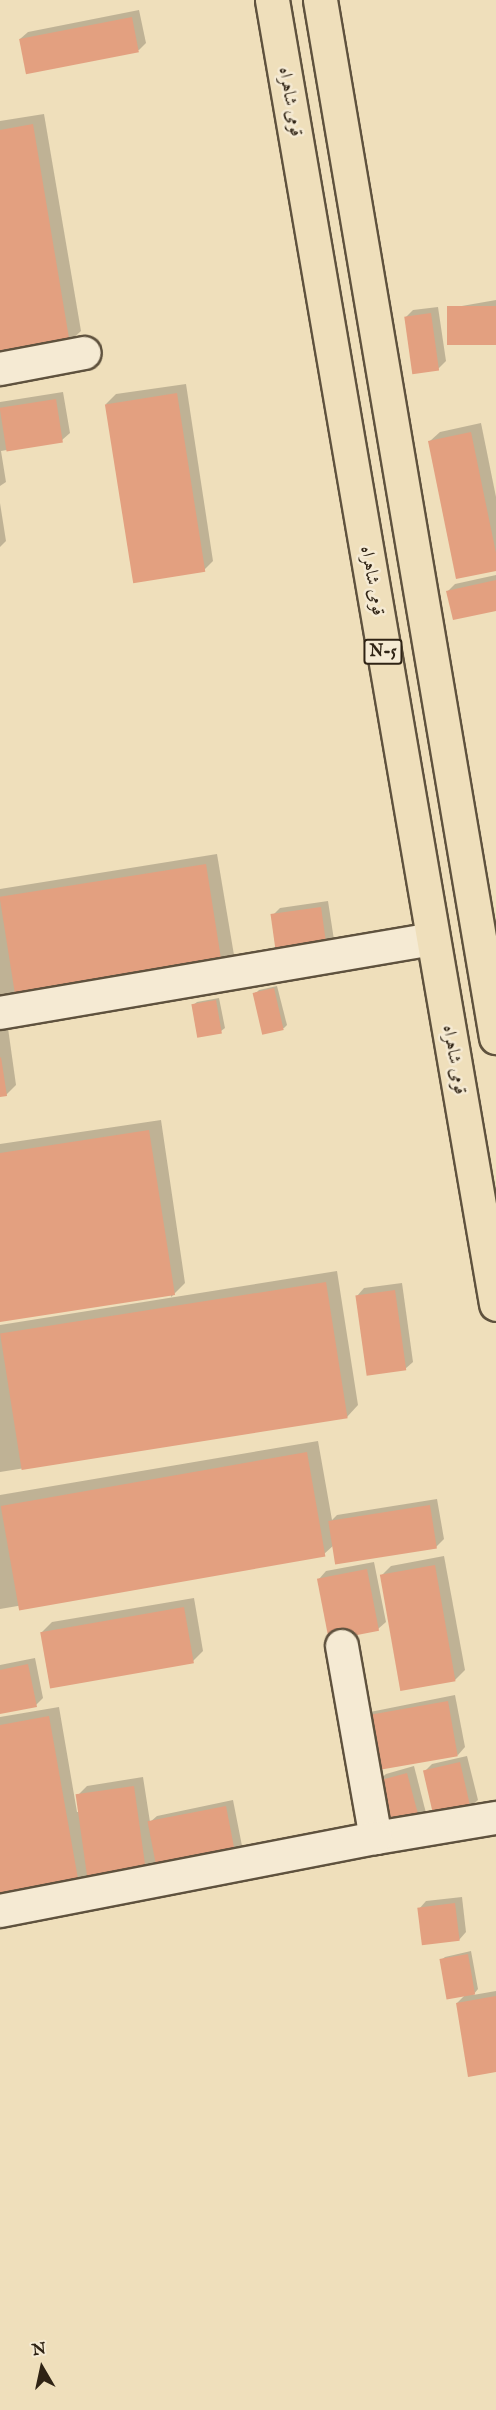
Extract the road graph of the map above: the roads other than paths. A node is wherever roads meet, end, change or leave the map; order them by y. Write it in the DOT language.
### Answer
graph roads {
  1 [pos="272,0"];
  2 [pos="320,0"];
  3 [pos="85,353"];
  4 [pos="0,369"];
  5 [pos="432,939"];
  6 [pos="0,1013"];
  7 [pos="496,1037"];
  8 [pos="496,1304"];
  9 [pos="342,1646"];
  10 [pos="496,1818"];
  11 [pos="376,1838"];
  12 [pos="0,1911"];
  1 -- 5 [label="highway, قومی شاہراہ / N-5"];
  2 -- 7 [label="highway, N-5"];
  3 -- 4 [label="street"];
  5 -- 6 [label="street"];
  5 -- 8 [label="highway, قومی شاہراہ / N-5"];
  9 -- 11 [label="street"];
  10 -- 11 [label="street"];
  11 -- 12 [label="street"];
}
